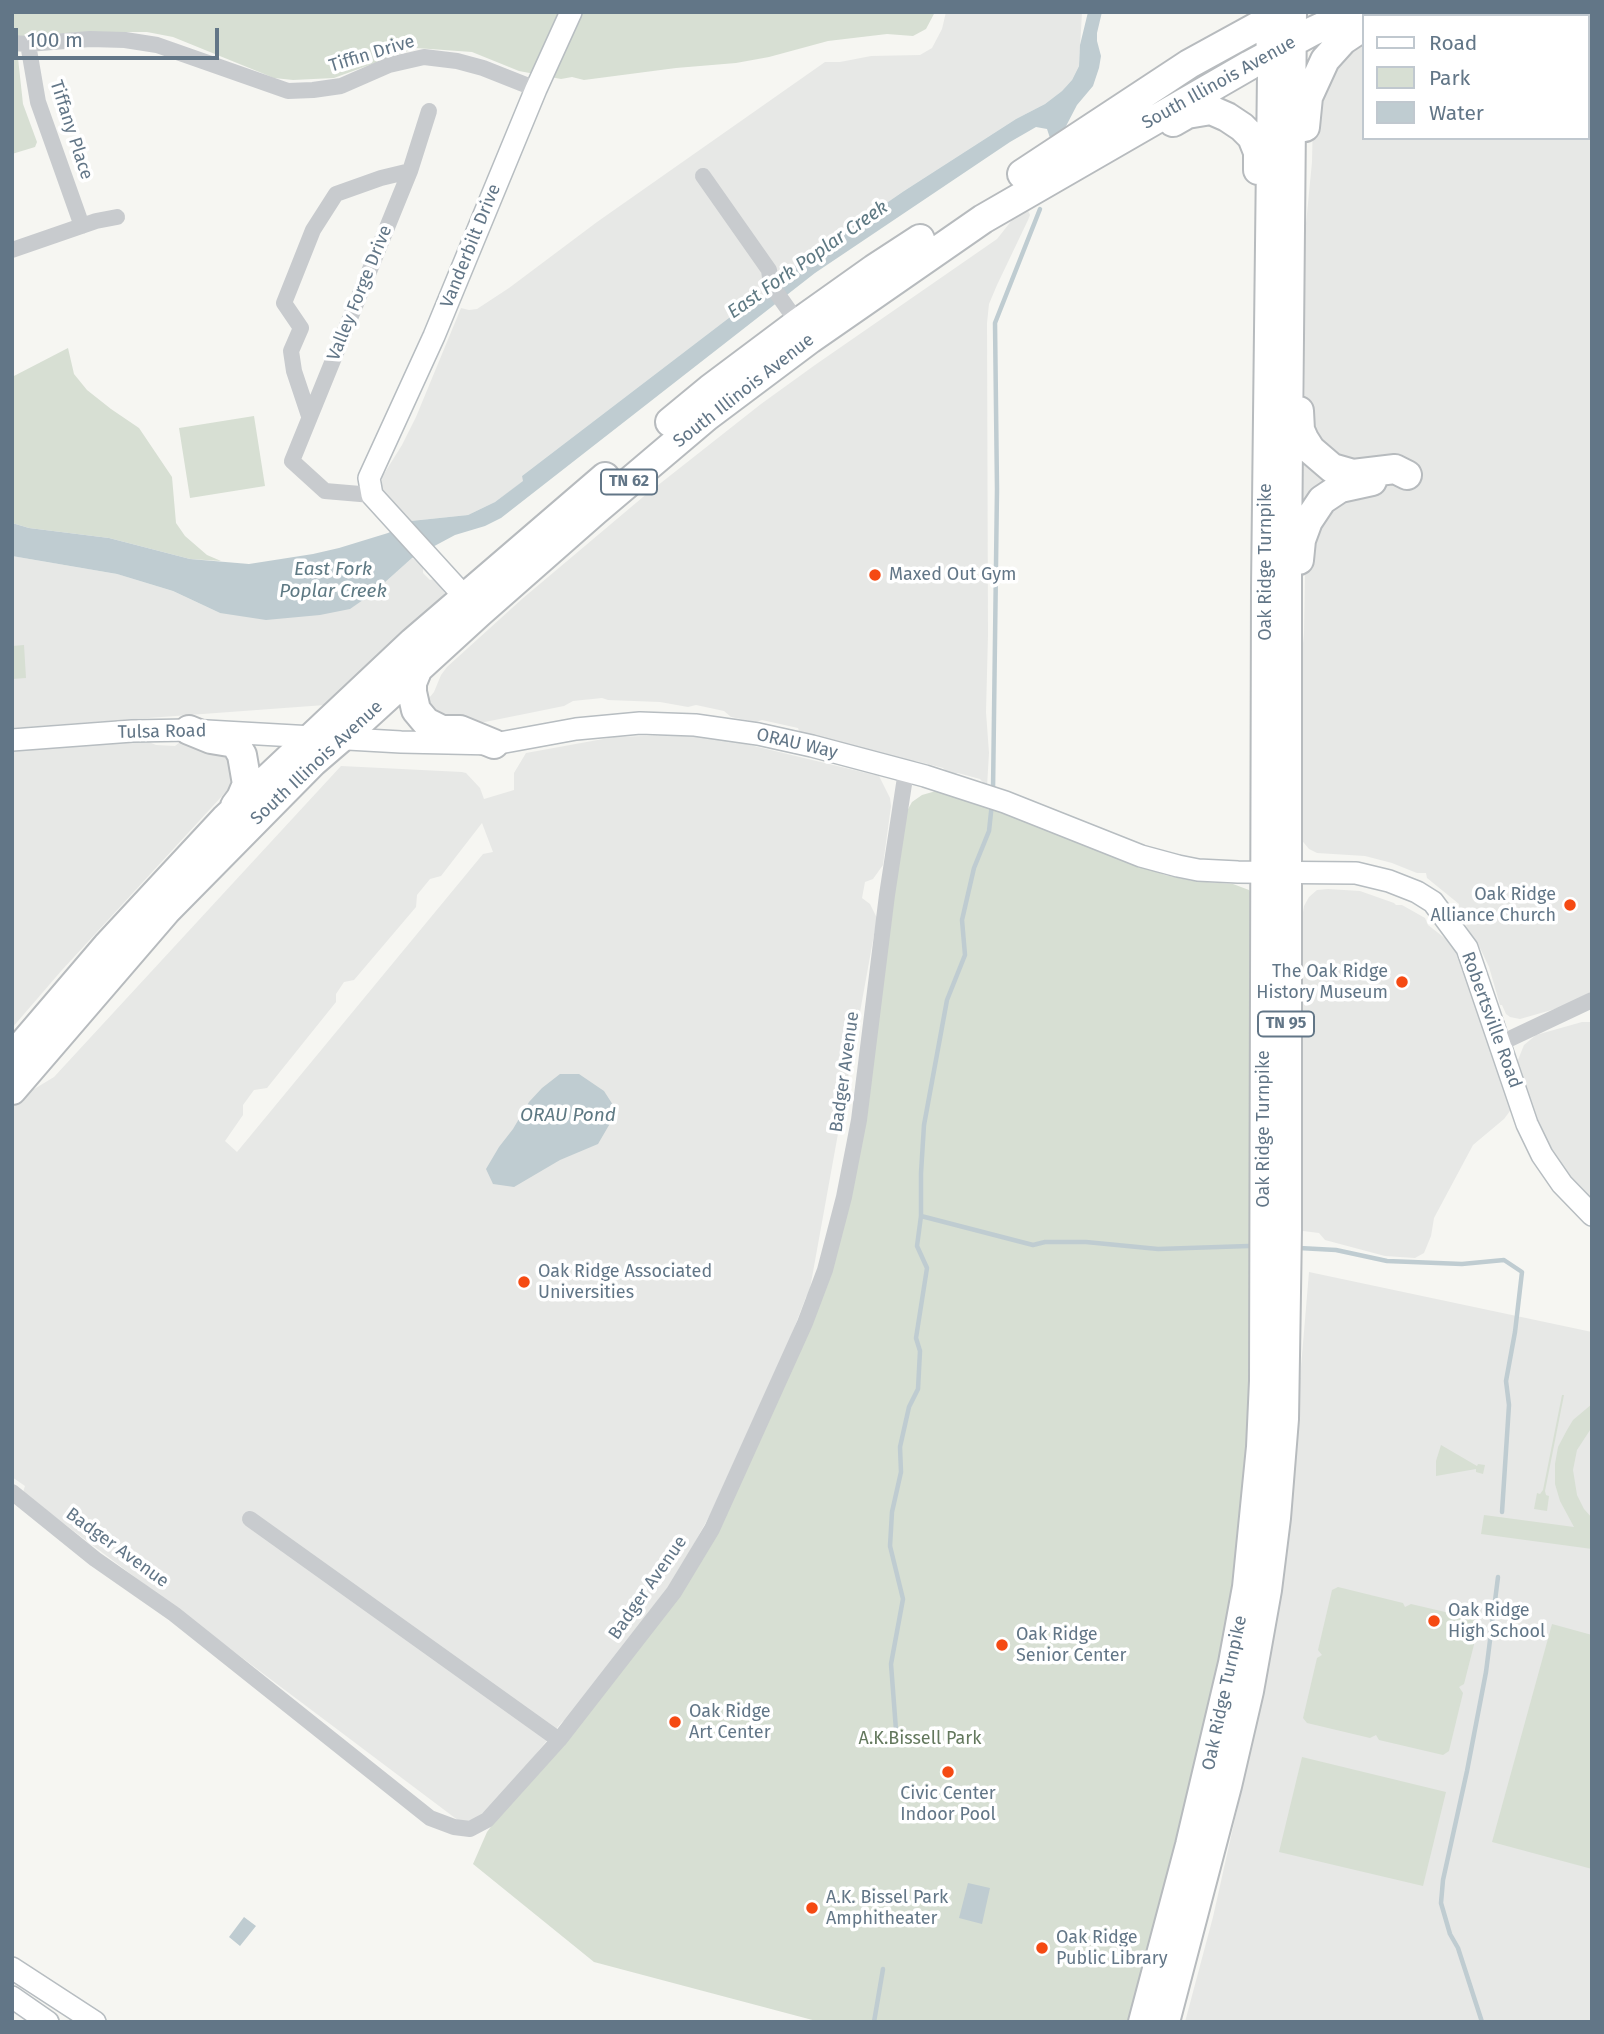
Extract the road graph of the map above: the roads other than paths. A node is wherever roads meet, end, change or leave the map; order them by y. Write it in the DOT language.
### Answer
graph roads {
  1 [pos="571,12"];
  2 [pos="1355,12"];
  3 [pos="1268,17"];
  4 [pos="1362,27"];
  5 [pos="20,44"];
  6 [pos="1281,48"];
  7 [pos="536,89"];
  8 [pos="429,111"];
  9 [pos="1090,156"];
  10 [pos="410,171"];
  11 [pos="704,176"];
  12 [pos="117,217"];
  13 [pos="82,226"];
  14 [pos="12,250"];
  15 [pos="1268,267"];
  16 [pos="1290,289"];
  17 [pos="793,317"];
  18 [pos="309,416"];
  19 [pos="370,486"];
  20 [pos="472,605"];
  21 [pos="419,666"];
  22 [pos="1287,709"];
  23 [pos="189,730"];
  24 [pos="312,737"];
  25 [pos="341,738"];
  26 [pos="12,740"];
  27 [pos="371,740"];
  28 [pos="494,744"];
  29 [pos="906,771"];
  30 [pos="225,819"];
  31 [pos="1276,872"];
  32 [pos="166,911"];
  33 [pos="1592,1000"];
  34 [pos="1501,1043"];
  35 [pos="12,1057"];
  36 [pos="12,1090"];
  37 [pos="1592,1215"];
  38 [pos="12,1492"];
  39 [pos="250,1519"];
  40 [pos="559,1740"];
  41 [pos="12,1968"];
  42 [pos="12,1997"];
  43 [pos="48,2022"];
  44 [pos="95,2022"];
  45 [pos="1143,2022"];
  46 [pos="1165,2022"];
  1 -- 7 [label="street, Vanderbilt Drive"];
  2 -- 6 [label="highway, South Illinois Avenue / TN 62"];
  3 -- 6 [label="highway, Oak Ridge Turnpike / TN 95"];
  3 -- 17 [label="highway, South Illinois Avenue / TN 62"];
  4 -- 16 [label="highway"];
  5 -- 7 [label="street, Tiffin Drive"];
  5 -- 13 [label="street, Tiffany Place"];
  6 -- 9 [label="highway, South Illinois Avenue / TN 62"];
  6 -- 15 [label="highway, Oak Ridge Turnpike / TN 95"];
  6 -- 16 [label="highway, Oak Ridge Turnpike / TN 95"];
  7 -- 19 [label="street, Vanderbilt Drive"];
  8 -- 10 [label="street, Valley Forge Drive"];
  9 -- 15 [label="highway"];
  9 -- 20 [label="highway, South Illinois Avenue / TN 62"];
  10 -- 18 [label="street, Valley Forge Drive"];
  10 -- 18 [label="street"];
  11 -- 17 [label="street"];
  12 -- 13 [label="street"];
  13 -- 14 [label="street"];
  15 -- 31 [label="highway, Oak Ridge Turnpike / TN 95"];
  16 -- 22 [label="highway, Oak Ridge Turnpike / TN 95"];
  16 -- 22 [label="highway"];
  17 -- 20 [label="highway, South Illinois Avenue / TN 62"];
  18 -- 19 [label="street, Valley Forge Drive"];
  19 -- 20 [label="street"];
  20 -- 21 [label="highway, South Illinois Avenue / TN 62"];
  20 -- 24 [label="highway, South Illinois Avenue / TN 62"];
  21 -- 25 [label="highway, South Illinois Avenue / TN 62"];
  21 -- 28 [label="highway"];
  22 -- 31 [label="highway, Oak Ridge Turnpike / TN 95"];
  23 -- 24 [label="street, Tulsa Road"];
  23 -- 26 [label="street, Tulsa Road"];
  23 -- 30 [label="highway"];
  24 -- 25 [label="street, ORAU Way"];
  24 -- 30 [label="highway, South Illinois Avenue / TN 62"];
  25 -- 27 [label="street, ORAU Way"];
  25 -- 32 [label="highway, South Illinois Avenue / TN 62"];
  27 -- 28 [label="street, ORAU Way"];
  27 -- 32 [label="highway"];
  28 -- 29 [label="street, ORAU Way"];
  29 -- 31 [label="street, ORAU Way"];
  29 -- 40 [label="street, Badger Avenue"];
  30 -- 35 [label="highway, South Illinois Avenue / TN 62"];
  31 -- 34 [label="street, Robertsville Road"];
  31 -- 45 [label="highway, Oak Ridge Turnpike / TN 95"];
  31 -- 46 [label="highway, Oak Ridge Turnpike / TN 95"];
  32 -- 36 [label="highway, South Illinois Avenue / TN 62"];
  33 -- 34 [label="street"];
  34 -- 37 [label="street, Robertsville Road"];
  38 -- 40 [label="street, Badger Avenue"];
  39 -- 40 [label="street"];
  41 -- 44 [label="street"];
  42 -- 43 [label="street"];
}
